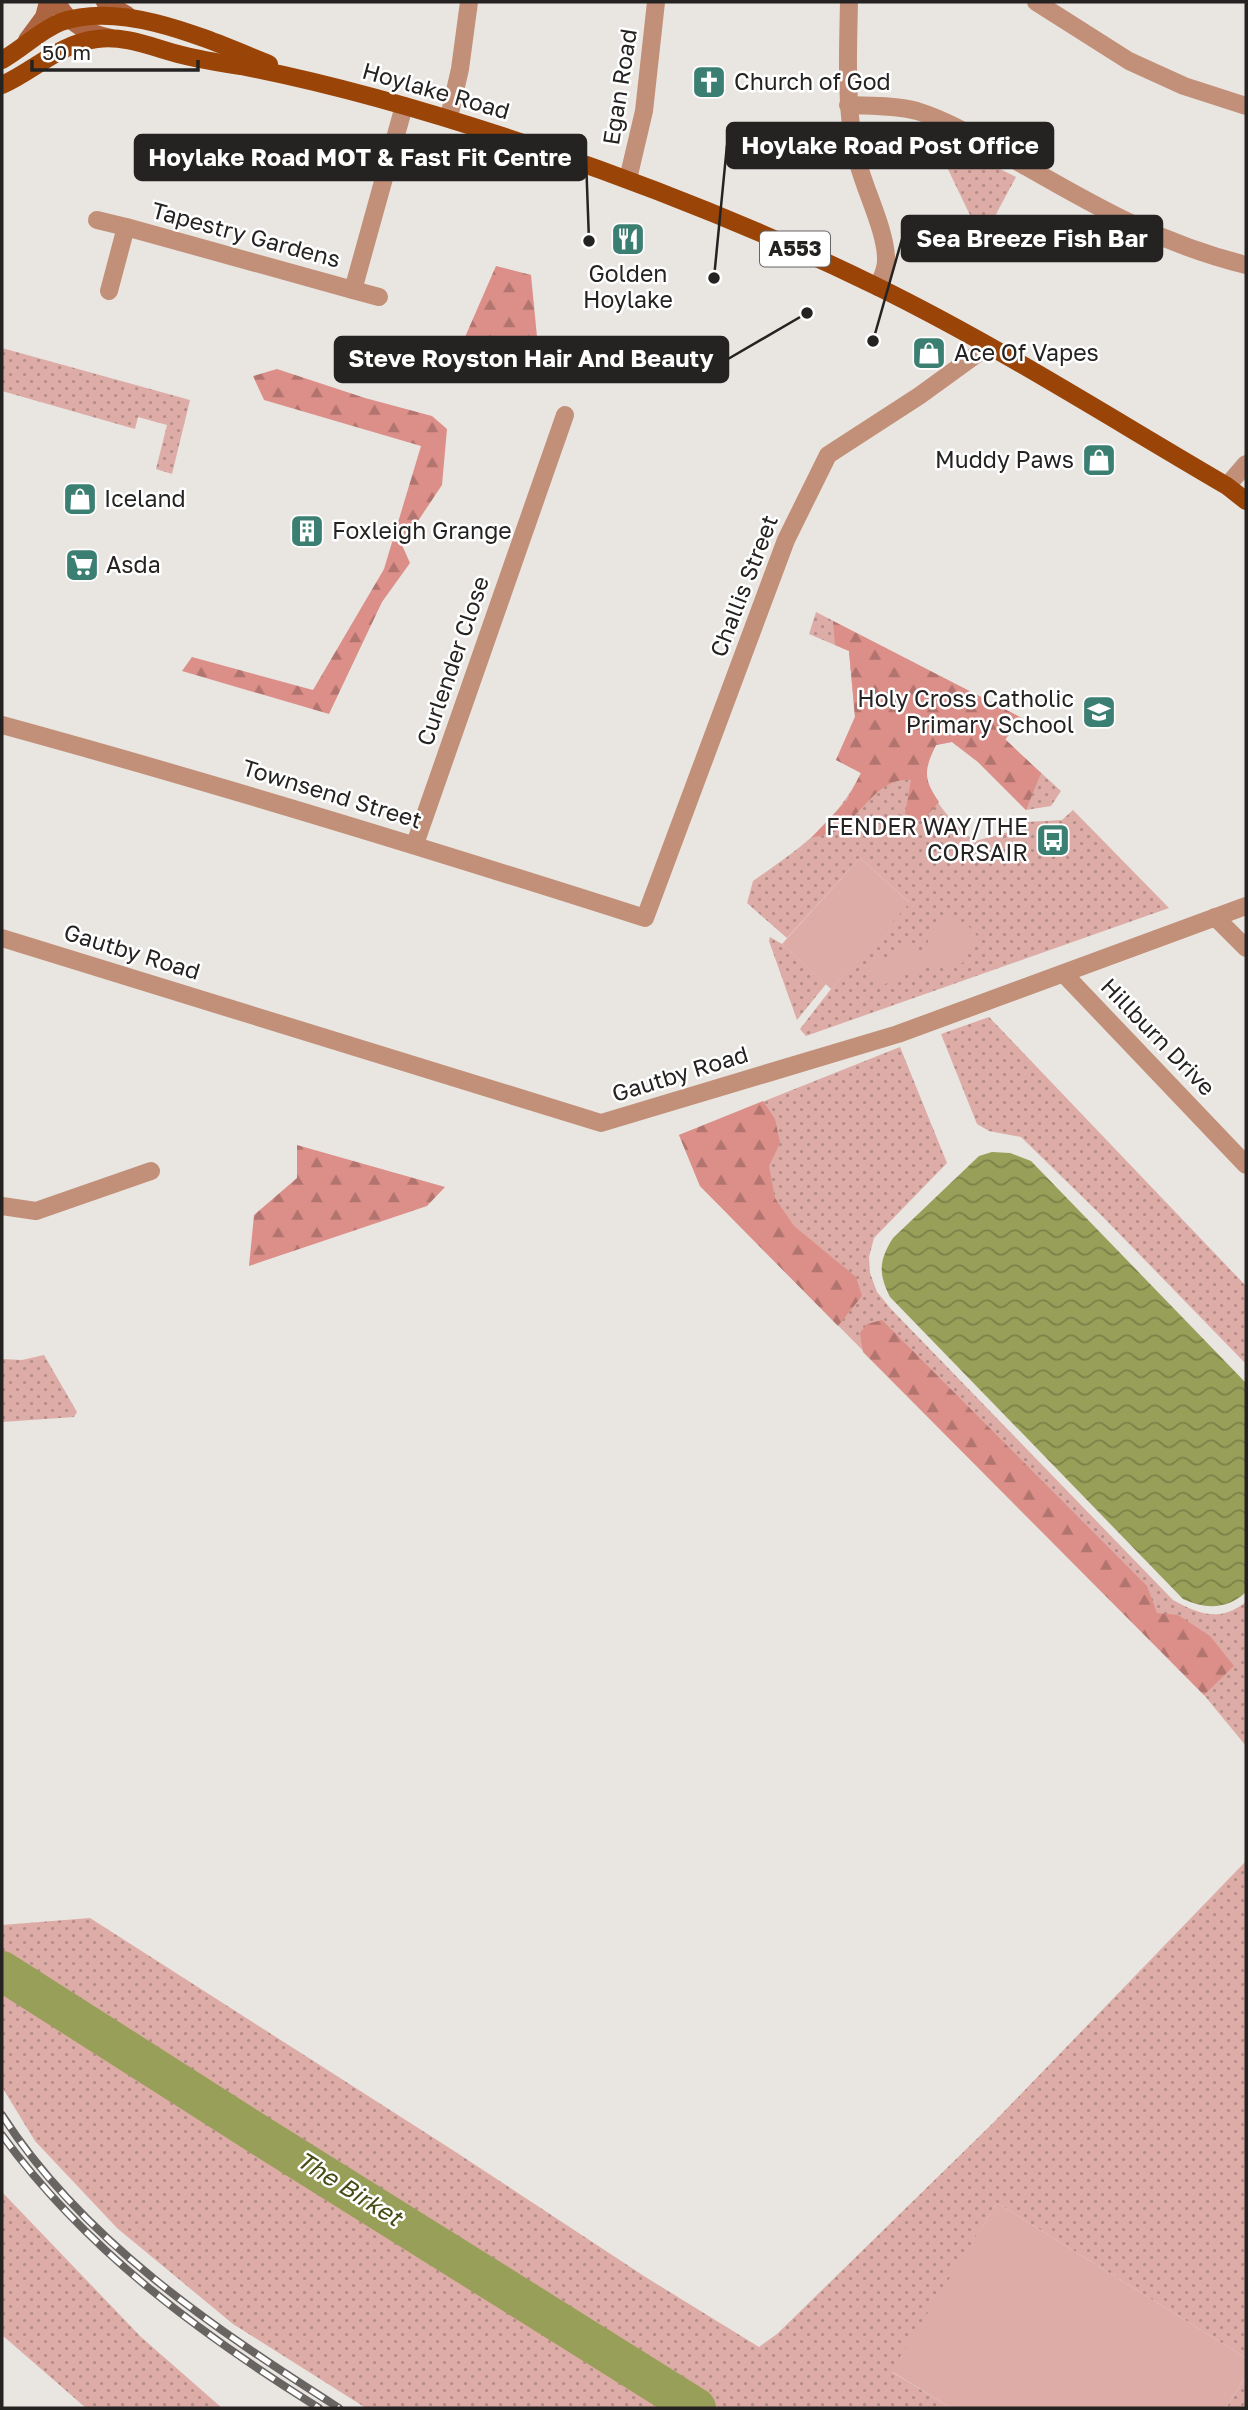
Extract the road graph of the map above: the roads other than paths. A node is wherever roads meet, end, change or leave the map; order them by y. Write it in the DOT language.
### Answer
graph roads {
  1 [pos="48,2"];
  2 [pos="57,2"];
  3 [pos="105,2"];
  4 [pos="468,2"];
  5 [pos="656,2"];
  6 [pos="849,2"];
  7 [pos="1036,2"];
  8 [pos="127,15"];
  9 [pos="81,16"];
  10 [pos="118,39"];
  11 [pos="22,45"];
  12 [pos="62,49"];
  13 [pos="2,61"];
  14 [pos="308,79"];
  15 [pos="2,85"];
  16 [pos="404,106"];
  17 [pos="848,106"];
  18 [pos="1246,106"];
  19 [pos="449,117"];
  20 [pos="628,179"];
  21 [pos="97,220"];
  22 [pos="126,228"];
  23 [pos="1246,265"];
  24 [pos="878,287"];
  25 [pos="353,290"];
  26 [pos="109,291"];
  27 [pos="379,297"];
  28 [pos="988,346"];
  29 [pos="565,415"];
  30 [pos="1246,464"];
  31 [pos="1227,486"];
  32 [pos="1246,501"];
  33 [pos="2,725"];
  34 [pos="415,844"];
  35 [pos="1246,906"];
  36 [pos="1216,917"];
  37 [pos="645,918"];
  38 [pos="2,938"];
  39 [pos="1246,948"];
  40 [pos="1064,974"];
  41 [pos="1246,1165"];
  42 [pos="151,1171"];
  43 [pos="2,1206"];
  1 -- 11 [label="street"];
  2 -- 9 [label="street"];
  3 -- 8 [label="street"];
  4 -- 19 [label="street"];
  5 -- 20 [label="street, Egan Road"];
  6 -- 17 [label="street"];
  7 -- 18 [label="street"];
  8 -- 9 [label="main road, A553"];
  8 -- 14 [label="main road, A553"];
  9 -- 10 [label="street"];
  9 -- 11 [label="main road, A553"];
  9 -- 12 [label="street"];
  10 -- 12 [label="main road, A553"];
  10 -- 14 [label="main road, Hoylake Road / A553"];
  11 -- 13 [label="main road, A553"];
  12 -- 15 [label="main road, A553"];
  14 -- 16 [label="main road, Hoylake Road / A553"];
  16 -- 19 [label="main road, Hoylake Road / A553"];
  16 -- 25 [label="street, Tapestry Gardens"];
  17 -- 23 [label="street"];
  17 -- 24 [label="street"];
  19 -- 20 [label="main road, Hoylake Road / A553"];
  20 -- 24 [label="main road, Hoylake Road / A553"];
  21 -- 22 [label="street, Tapestry Gardens"];
  22 -- 25 [label="street, Tapestry Gardens"];
  22 -- 26 [label="street, Tapestry Gardens"];
  24 -- 28 [label="main road, Hoylake Road / A553"];
  25 -- 27 [label="street, Tapestry Gardens"];
  28 -- 31 [label="main road, Hoylake Road / A553"];
  28 -- 37 [label="street, Challis Street"];
  29 -- 34 [label="street, Curlender Close"];
  30 -- 31 [label="street"];
  31 -- 32 [label="main road, Hoylake Road / A553"];
  33 -- 34 [label="street, Townsend Street"];
  34 -- 37 [label="street, Townsend Street"];
  35 -- 36 [label="street, Gautby Road"];
  36 -- 39 [label="street"];
  36 -- 40 [label="street, Gautby Road"];
  38 -- 40 [label="street, Gautby Road"];
  40 -- 41 [label="street, Hillburn Drive"];
  42 -- 43 [label="street"];
}
